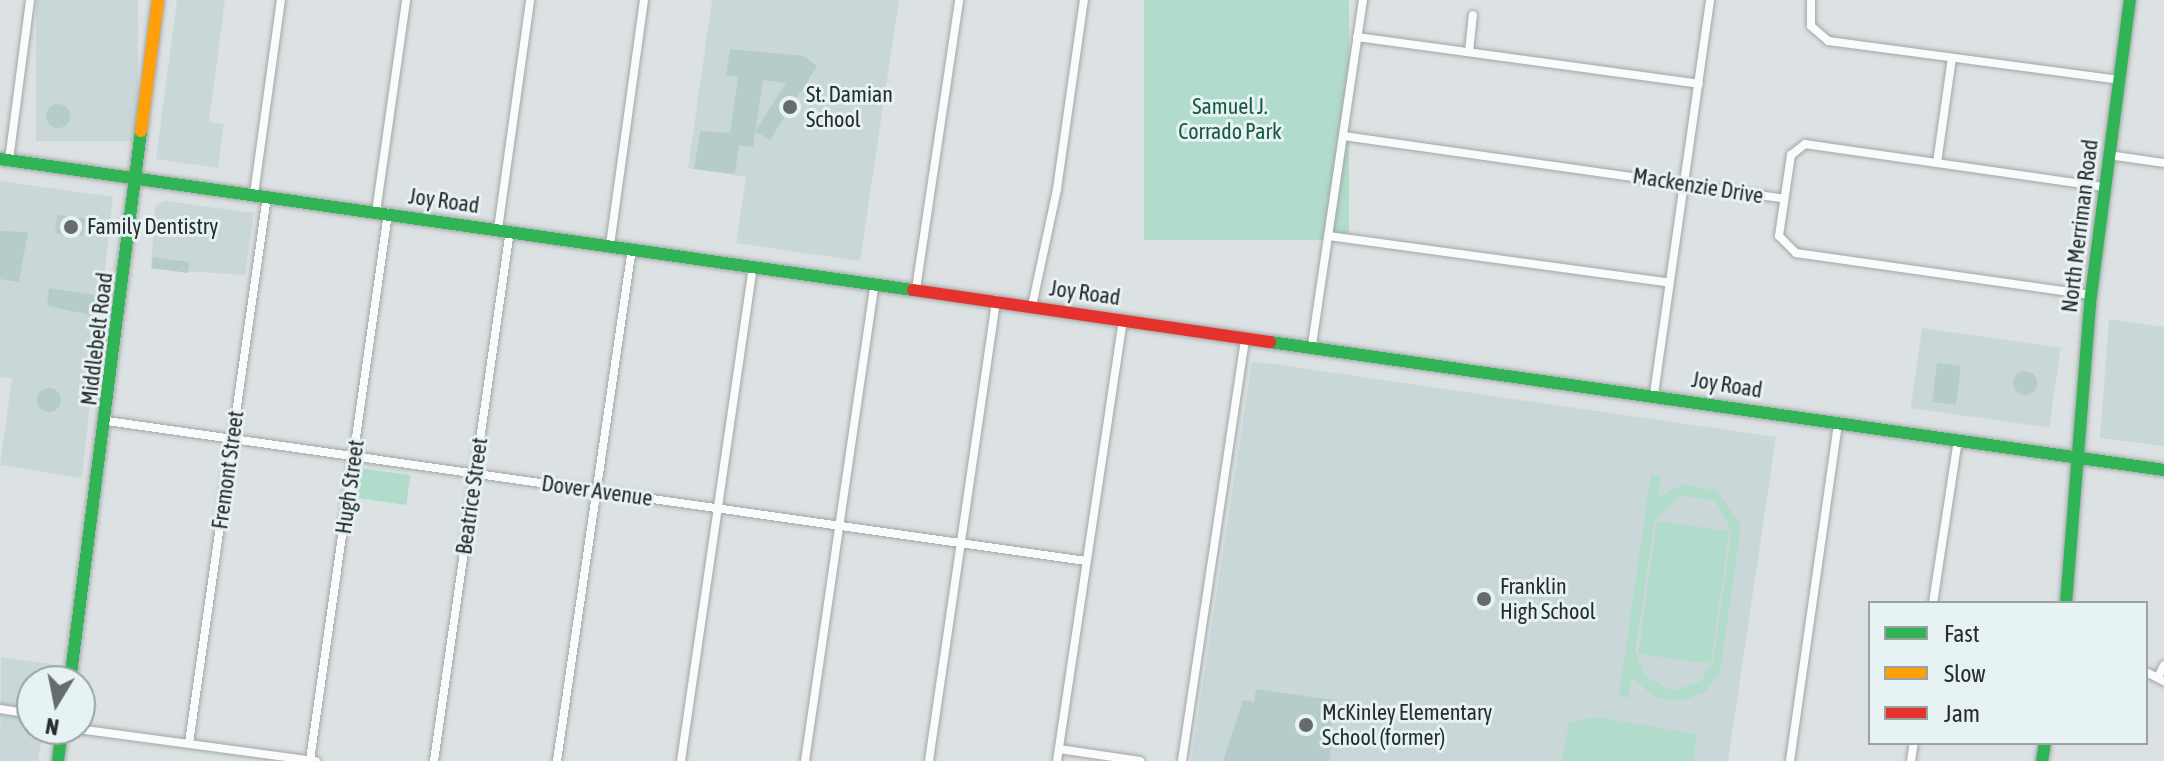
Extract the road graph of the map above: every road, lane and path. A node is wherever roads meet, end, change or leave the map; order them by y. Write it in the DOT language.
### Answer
graph roads {
  1 [pos="30,0"];
  2 [pos="158,0"];
  3 [pos="281,0"];
  4 [pos="406,0"];
  5 [pos="530,0"];
  6 [pos="644,0"];
  7 [pos="959,0"];
  8 [pos="1084,0"];
  9 [pos="1363,0"];
  10 [pos="1710,0"];
  11 [pos="1811,0"];
  12 [pos="2130,0"];
  13 [pos="1473,15"];
  14 [pos="1357,37"];
  15 [pos="1469,52"];
  16 [pos="1952,58"];
  17 [pos="2119,80"];
  18 [pos="1699,84"];
  19 [pos="1344,136"];
  20 [pos="2109,155"];
  21 [pos="5,160"];
  22 [pos="1937,163"];
  23 [pos="2164,163"];
  24 [pos="135,178"];
  25 [pos="1684,184"];
  26 [pos="2104,187"];
  27 [pos="260,195"];
  28 [pos="1784,199"];
  29 [pos="382,212"];
  30 [pos="504,229"];
  31 [pos="1329,236"];
  32 [pos="610,245"];
  33 [pos="632,248"];
  34 [pos="753,266"];
  35 [pos="875,283"];
  36 [pos="1670,283"];
  37 [pos="916,289"];
  38 [pos="2091,295"];
  39 [pos="996,300"];
  40 [pos="1032,306"];
  41 [pos="1123,319"];
  42 [pos="1245,336"];
  43 [pos="1312,345"];
  44 [pos="1654,394"];
  45 [pos="107,421"];
  46 [pos="1838,423"];
  47 [pos="232,439"];
  48 [pos="1958,439"];
  49 [pos="354,456"];
  50 [pos="2078,457"];
  51 [pos="2164,470"];
  52 [pos="476,474"];
  53 [pos="597,491"];
  54 [pos="717,508"];
  55 [pos="839,526"];
  56 [pos="961,543"];
  57 [pos="1086,561"];
  58 [pos="1933,601"];
  59 [pos="2066,601"];
  60 [pos="72,665"];
  61 [pos="2164,665"];
  62 [pos="2161,679"];
  63 [pos="96,731"];
  64 [pos="189,743"];
  65 [pos="1059,749"];
  66 [pos="313,761"];
  67 [pos="434,761"];
  68 [pos="557,761"];
  69 [pos="681,761"];
  70 [pos="805,761"];
  71 [pos="929,761"];
  72 [pos="1057,761"];
  73 [pos="1140,761"];
  74 [pos="1182,761"];
  75 [pos="1790,761"];
  1 -- 21 [label="street"];
  2 -- 24 [label="street, Middlebelt Road"];
  3 -- 27 [label="street, Fremont Street"];
  4 -- 29 [label="street, Hugh Street"];
  5 -- 30 [label="street, Beatrice Street"];
  6 -- 32 [label="street"];
  7 -- 37 [label="street"];
  8 -- 40 [label="street"];
  9 -- 14 [label="street"];
  10 -- 18 [label="street"];
  11 -- 16 [label="street"];
  12 -- 17 [label="street, North Merriman Road"];
  13 -- 15 [label="street"];
  14 -- 15 [label="street"];
  14 -- 19 [label="street"];
  15 -- 18 [label="street"];
  16 -- 17 [label="street"];
  16 -- 22 [label="street"];
  17 -- 20 [label="street, North Merriman Road"];
  18 -- 25 [label="street"];
  19 -- 25 [label="street, Mackenzie Drive"];
  19 -- 31 [label="street"];
  20 -- 23 [label="street"];
  20 -- 26 [label="street, North Merriman Road"];
  21 -- 24 [label="street, Joy Road"];
  22 -- 26 [label="street, Mackenzie Drive"];
  22 -- 28 [label="street, Mackenzie Drive"];
  24 -- 27 [label="street, Joy Road"];
  24 -- 45 [label="street, Middlebelt Road"];
  25 -- 28 [label="street, Mackenzie Drive"];
  25 -- 36 [label="street"];
  26 -- 38 [label="street, North Merriman Road"];
  27 -- 29 [label="street, Joy Road"];
  27 -- 47 [label="street, Fremont Street"];
  28 -- 38 [label="street"];
  29 -- 30 [label="street, Joy Road"];
  29 -- 49 [label="street, Hugh Street"];
  30 -- 32 [label="street, Joy Road"];
  30 -- 52 [label="street, Beatrice Street"];
  31 -- 36 [label="street"];
  31 -- 43 [label="street"];
  32 -- 33 [label="street, Joy Road"];
  33 -- 34 [label="street, Joy Road"];
  33 -- 53 [label="street"];
  34 -- 35 [label="street, Joy Road"];
  34 -- 54 [label="street"];
  35 -- 37 [label="street, Joy Road"];
  35 -- 55 [label="street"];
  36 -- 44 [label="street"];
  37 -- 39 [label="street, Joy Road"];
  38 -- 50 [label="street, North Merriman Road"];
  39 -- 40 [label="street, Joy Road"];
  39 -- 56 [label="street"];
  40 -- 41 [label="street, Joy Road"];
  41 -- 42 [label="street, Joy Road"];
  41 -- 57 [label="street"];
  42 -- 43 [label="street, Joy Road"];
  42 -- 74 [label="street"];
  43 -- 44 [label="street, Joy Road"];
  44 -- 46 [label="street, Joy Road"];
  45 -- 47 [label="street, Dover Avenue"];
  45 -- 60 [label="street, Middlebelt Road"];
  46 -- 48 [label="street, Joy Road"];
  46 -- 75 [label="street"];
  47 -- 49 [label="street, Dover Avenue"];
  47 -- 64 [label="street, Fremont Street"];
  48 -- 50 [label="street, Joy Road"];
  48 -- 58 [label="street"];
  49 -- 52 [label="street, Dover Avenue"];
  49 -- 66 [label="street, Hugh Street"];
  50 -- 51 [label="street, Joy Road"];
  50 -- 59 [label="street, North Merriman Road"];
  52 -- 53 [label="street, Dover Avenue"];
  52 -- 67 [label="street, Beatrice Street"];
  53 -- 54 [label="street, Dover Avenue"];
  53 -- 68 [label="street"];
  54 -- 55 [label="street, Dover Avenue"];
  54 -- 69 [label="street"];
  55 -- 56 [label="street, Dover Avenue"];
  55 -- 70 [label="street"];
  56 -- 57 [label="street, Dover Avenue"];
  56 -- 71 [label="street"];
  57 -- 65 [label="street"];
  61 -- 62 [label="street"];
  63 -- 64 [label="street"];
  64 -- 66 [label="street"];
  65 -- 72 [label="street"];
  65 -- 73 [label="street"];
}
